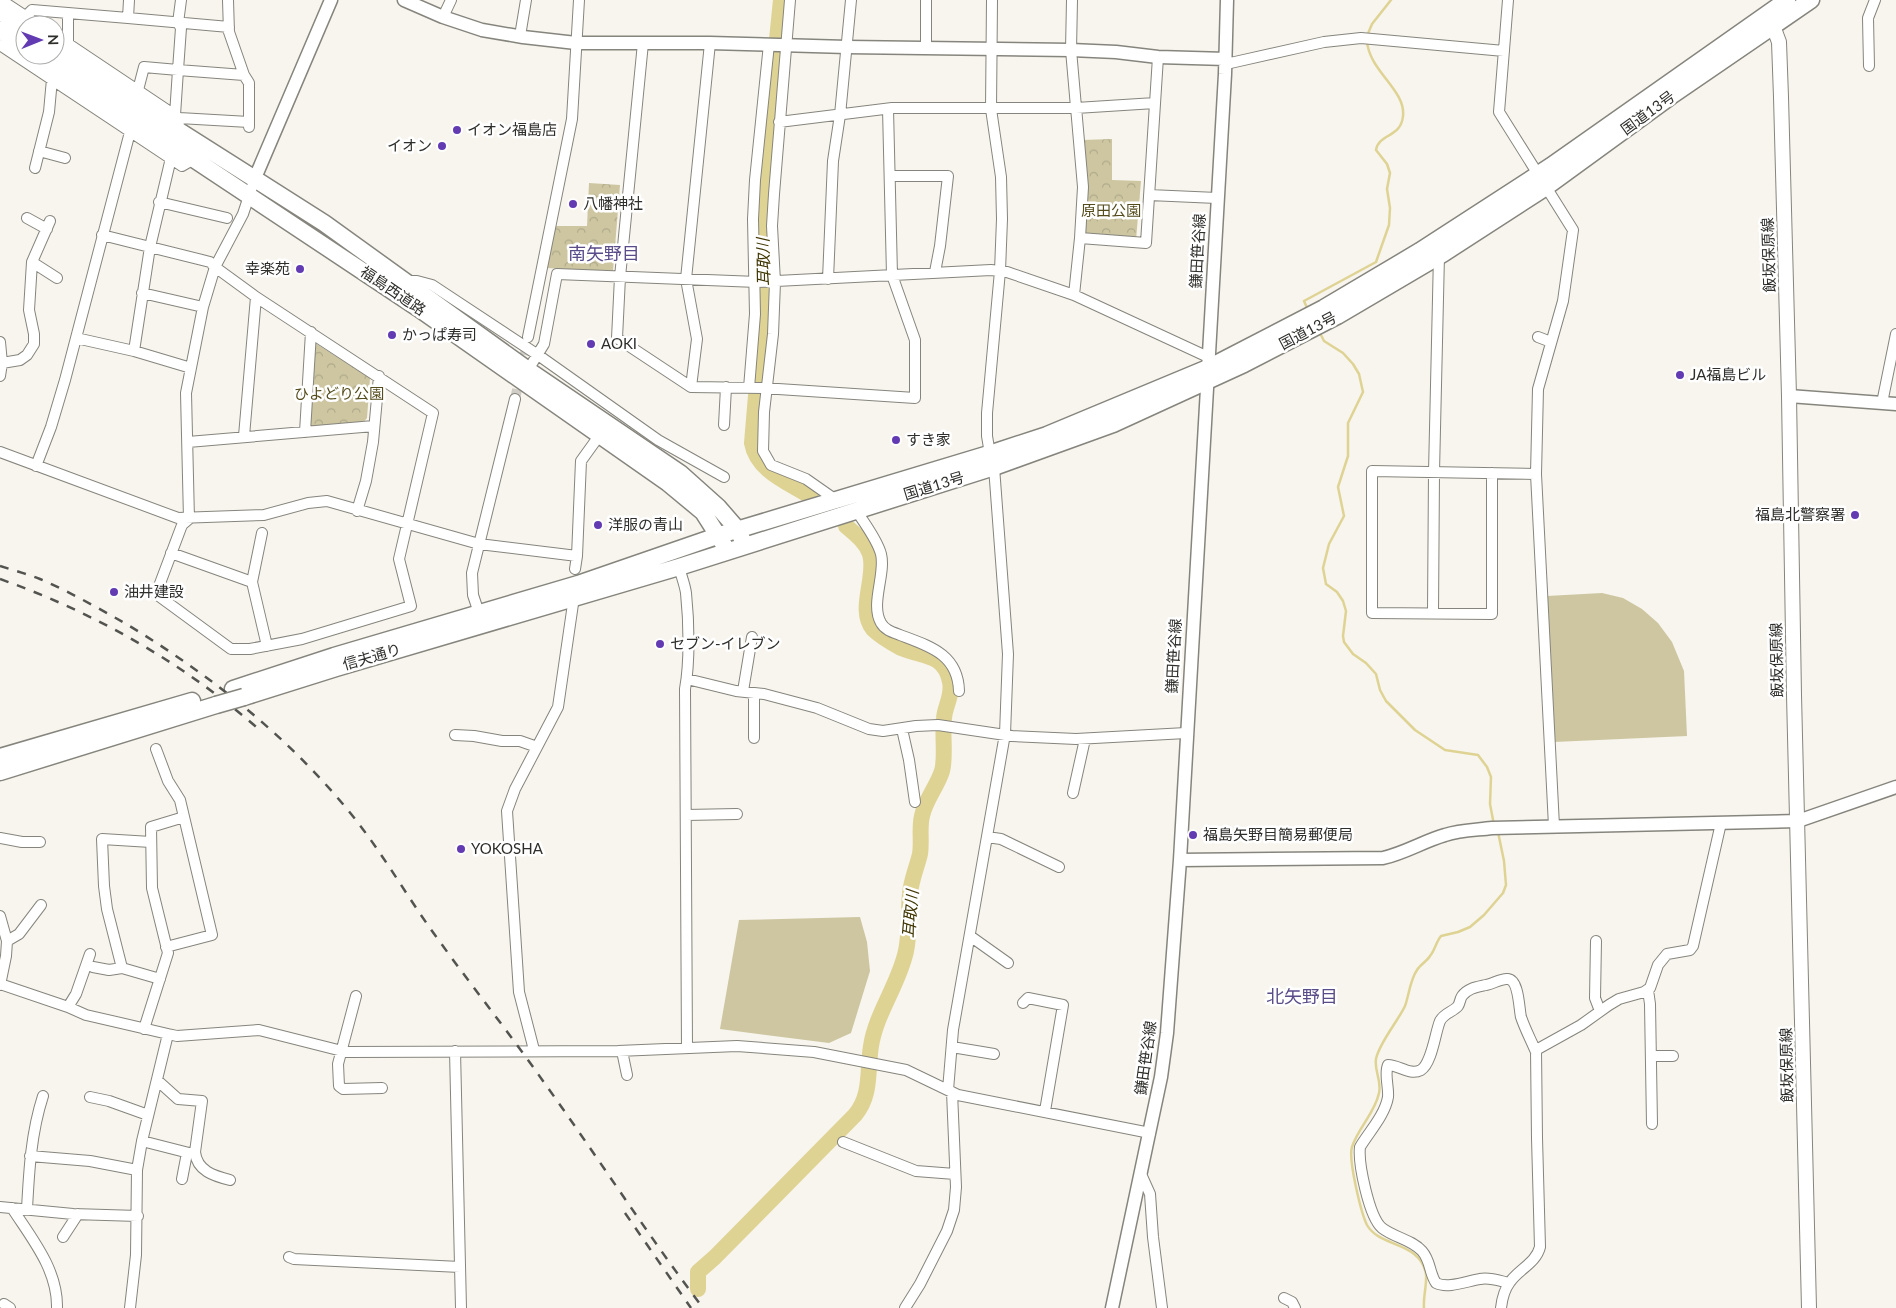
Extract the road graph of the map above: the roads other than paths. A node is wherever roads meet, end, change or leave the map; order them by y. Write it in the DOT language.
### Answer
graph roads {
  1 [pos="1,0"];
  2 [pos="129,0"];
  3 [pos="181,0"];
  4 [pos="331,0"];
  5 [pos="404,0"];
  6 [pos="451,0"];
  7 [pos="526,0"];
  8 [pos="579,0"];
  9 [pos="790,0"];
  10 [pos="851,0"];
  11 [pos="926,0"];
  12 [pos="992,0"];
  13 [pos="1072,0"];
  14 [pos="1227,0"];
  15 [pos="1508,0"];
  16 [pos="1787,0"];
  17 [pos="1811,0"];
  18 [pos="1875,0"];
  19 [pos="230,3"];
  20 [pos="0,12"];
  21 [pos="68,13"];
  22 [pos="18,15"];
  23 [pos="30,15"];
  24 [pos="443,17"];
  25 [pos="15,18"];
  26 [pos="128,18"];
  27 [pos="1769,20"];
  28 [pos="178,23"];
  29 [pos="65,27"];
  30 [pos="229,27"];
  31 [pos="0,30"];
  32 [pos="520,36"];
  33 [pos="15,40"];
  34 [pos="710,42"];
  35 [pos="576,43"];
  36 [pos="643,43"];
  37 [pos="0,45"];
  38 [pos="777,45"];
  39 [pos="847,47"];
  40 [pos="65,48"];
  41 [pos="926,48"];
  42 [pos="991,48"];
  43 [pos="65,49"];
  44 [pos="1071,50"];
  45 [pos="1504,51"];
  46 [pos="1158,57"];
  47 [pos="1226,62"];
  48 [pos="52,65"];
  49 [pos="1870,66"];
  50 [pos="178,70"];
  51 [pos="244,75"];
  52 [pos="52,80"];
  53 [pos="138,90"];
  54 [pos="1154,103"];
  55 [pos="1076,108"];
  56 [pos="888,109"];
  57 [pos="991,109"];
  58 [pos="840,115"];
  59 [pos="177,121"];
  60 [pos="779,122"];
  61 [pos="130,132"];
  62 [pos="39,151"];
  63 [pos="65,158"];
  64 [pos="170,158"];
  65 [pos="194,159"];
  66 [pos="35,168"];
  67 [pos="890,176"];
  68 [pos="255,178"];
  69 [pos="1543,180"];
  70 [pos="250,195"];
  71 [pos="1149,195"];
  72 [pos="1217,198"];
  73 [pos="159,202"];
  74 [pos="27,218"];
  75 [pos="227,218"];
  76 [pos="102,235"];
  77 [pos="1080,238"];
  78 [pos="150,247"];
  79 [pos="1439,255"];
  80 [pos="32,262"];
  81 [pos="215,267"];
  82 [pos="1000,271"];
  83 [pos="936,272"];
  84 [pos="892,275"];
  85 [pos="620,277"];
  86 [pos="57,278"];
  87 [pos="686,279"];
  88 [pos="828,279"];
  89 [pos="406,282"];
  90 [pos="756,282"];
  91 [pos="773,282"];
  92 [pos="142,293"];
  93 [pos="1074,295"];
  94 [pos="256,296"];
  95 [pos="203,307"];
  96 [pos="311,332"];
  97 [pos="1896,334"];
  98 [pos="528,337"];
  99 [pos="1538,337"];
  100 [pos="76,338"];
  101 [pos="0,342"];
  102 [pos="1551,342"];
  103 [pos="134,351"];
  104 [pos="538,355"];
  105 [pos="2,364"];
  106 [pos="191,368"];
  107 [pos="1208,369"];
  108 [pos="528,370"];
  109 [pos="0,376"];
  110 [pos="379,376"];
  111 [pos="691,387"];
  112 [pos="726,387"];
  113 [pos="758,388"];
  114 [pos="1790,396"];
  115 [pos="515,399"];
  116 [pos="1882,403"];
  117 [pos="1896,404"];
  118 [pos="724,425"];
  119 [pos="374,426"];
  120 [pos="305,432"];
  121 [pos="244,436"];
  122 [pos="599,436"];
  123 [pos="188,442"];
  124 [pos="653,446"];
  125 [pos="0,452"];
  126 [pos="992,460"];
  127 [pos="36,466"];
  128 [pos="1434,472"];
  129 [pos="1492,473"];
  130 [pos="1536,474"];
  131 [pos="724,476"];
  132 [pos="836,500"];
  133 [pos="856,510"];
  134 [pos="357,511"];
  135 [pos="189,519"];
  136 [pos="406,524"];
  137 [pos="738,530"];
  138 [pos="262,533"];
  139 [pos="720,535"];
  140 [pos="479,544"];
  141 [pos="745,545"];
  142 [pos="728,551"];
  143 [pos="171,553"];
  144 [pos="577,556"];
  145 [pos="679,567"];
  146 [pos="575,568"];
  147 [pos="252,582"];
  148 [pos="574,597"];
  149 [pos="1433,613"];
  150 [pos="481,618"];
  151 [pos="752,637"];
  152 [pos="267,646"];
  153 [pos="687,679"];
  154 [pos="959,691"];
  155 [pos="749,692"];
  156 [pos="211,701"];
  157 [pos="902,729"];
  158 [pos="1186,733"];
  159 [pos="1004,734"];
  160 [pos="455,735"];
  161 [pos="754,738"];
  162 [pos="1085,739"];
  163 [pos="537,748"];
  164 [pos="156,749"];
  165 [pos="0,758"];
  166 [pos="0,772"];
  167 [pos="1896,786"];
  168 [pos="1073,793"];
  169 [pos="915,802"];
  170 [pos="738,814"];
  171 [pos="686,815"];
  172 [pos="184,817"];
  173 [pos="1798,821"];
  174 [pos="1721,823"];
  175 [pos="1554,826"];
  176 [pos="987,837"];
  177 [pos="0,838"];
  178 [pos="40,842"];
  179 [pos="151,842"];
  180 [pos="1180,860"];
  181 [pos="1059,867"];
  182 [pos="41,905"];
  183 [pos="0,916"];
  184 [pos="970,936"];
  185 [pos="6,941"];
  186 [pos="1596,941"];
  187 [pos="166,947"];
  188 [pos="90,954"];
  189 [pos="1008,963"];
  190 [pos="93,967"];
  191 [pos="122,968"];
  192 [pos="160,979"];
  193 [pos="0,985"];
  194 [pos="1648,990"];
  195 [pos="356,996"];
  196 [pos="1023,1003"];
  197 [pos="68,1007"];
  198 [pos="1600,1011"];
  199 [pos="144,1029"];
  200 [pos="168,1034"];
  201 [pos="952,1047"];
  202 [pos="687,1048"];
  203 [pos="534,1050"];
  204 [pos="342,1051"];
  205 [pos="455,1051"];
  206 [pos="620,1051"];
  207 [pos="1536,1052"];
  208 [pos="994,1054"];
  209 [pos="1651,1056"];
  210 [pos="1673,1056"];
  211 [pos="626,1075"];
  212 [pos="158,1081"];
  213 [pos="382,1088"];
  214 [pos="950,1091"];
  215 [pos="43,1096"];
  216 [pos="90,1097"];
  217 [pos="1045,1111"];
  218 [pos="148,1116"];
  219 [pos="1652,1124"];
  220 [pos="1150,1133"];
  221 [pos="142,1141"];
  222 [pos="843,1142"];
  223 [pos="191,1152"];
  224 [pos="30,1156"];
  225 [pos="137,1170"];
  226 [pos="955,1174"];
  227 [pos="1141,1174"];
  228 [pos="182,1179"];
  229 [pos="230,1180"];
  230 [pos="0,1207"];
  231 [pos="12,1208"];
  232 [pos="27,1209"];
  233 [pos="78,1214"];
  234 [pos="138,1216"];
  235 [pos="63,1237"];
  236 [pos="290,1257"];
  237 [pos="460,1266"];
  238 [pos="1509,1283"];
  239 [pos="1284,1298"];
  240 [pos="58,1308"];
  241 [pos="130,1308"];
  242 [pos="461,1308"];
  243 [pos="905,1308"];
  244 [pos="1112,1308"];
  245 [pos="1162,1308"];
  246 [pos="1295,1308"];
  247 [pos="1501,1308"];
  248 [pos="1809,1308"];
  1 -- 22 [label="street"];
  2 -- 26 [label="street"];
  3 -- 28 [label="street"];
  4 -- 68 [label="street"];
  5 -- 24 [label="street"];
  6 -- 24 [label="street"];
  7 -- 32 [label="street"];
  8 -- 35 [label="street"];
  9 -- 38 [label="street"];
  10 -- 39 [label="street"];
  11 -- 41 [label="street"];
  12 -- 42 [label="street"];
  13 -- 44 [label="street"];
  14 -- 47 [label="street, 鎌田笹谷線"];
  15 -- 45 [label="street"];
  16 -- 27 [label="highway, 国道13号"];
  17 -- 27 [label="highway, 国道13号"];
  18 -- 49 [label="street"];
  19 -- 30 [label="street"];
  20 -- 25 [label="highway"];
  21 -- 23 [label="street"];
  21 -- 26 [label="street"];
  21 -- 29 [label="street"];
  24 -- 32 [label="street"];
  26 -- 28 [label="street"];
  27 -- 69 [label="highway, 国道13号"];
  27 -- 114 [label="main road, 飯坂保原線"];
  28 -- 30 [label="street"];
  28 -- 50 [label="street"];
  30 -- 51 [label="street"];
  31 -- 33 [label="highway"];
  32 -- 35 [label="street"];
  34 -- 36 [label="street"];
  34 -- 38 [label="street"];
  34 -- 87 [label="street"];
  35 -- 36 [label="street"];
  35 -- 98 [label="street"];
  36 -- 85 [label="street"];
  37 -- 52 [label="street"];
  38 -- 39 [label="street"];
  38 -- 60 [label="street"];
  38 -- 90 [label="street"];
  39 -- 41 [label="street"];
  39 -- 58 [label="street"];
  40 -- 53 [label="street"];
  41 -- 42 [label="street"];
  42 -- 44 [label="street"];
  42 -- 57 [label="street"];
  43 -- 59 [label="highway, 福島西道路"];
  44 -- 46 [label="street"];
  44 -- 55 [label="street"];
  45 -- 47 [label="street"];
  45 -- 69 [label="street"];
  46 -- 47 [label="street"];
  46 -- 54 [label="street"];
  47 -- 72 [label="street, 鎌田笹谷線"];
  48 -- 65 [label="highway, 福島西道路"];
  50 -- 51 [label="street"];
  50 -- 53 [label="street"];
  50 -- 59 [label="street"];
  51 -- 59 [label="street"];
  52 -- 61 [label="street"];
  52 -- 62 [label="street"];
  53 -- 59 [label="street"];
  54 -- 55 [label="street"];
  54 -- 71 [label="street"];
  55 -- 57 [label="street"];
  55 -- 77 [label="street"];
  56 -- 57 [label="street"];
  56 -- 58 [label="street"];
  56 -- 67 [label="street"];
  57 -- 82 [label="street"];
  58 -- 60 [label="street"];
  58 -- 88 [label="street"];
  59 -- 68 [label="highway, 福島西道路"];
  60 -- 91 [label="street"];
  61 -- 64 [label="street"];
  61 -- 76 [label="street"];
  62 -- 63 [label="street"];
  62 -- 66 [label="street"];
  64 -- 65 [label="street"];
  64 -- 73 [label="street"];
  65 -- 70 [label="highway, 福島西道路"];
  67 -- 83 [label="street"];
  67 -- 84 [label="street"];
  68 -- 70 [label="street"];
  68 -- 89 [label="highway, 福島西道路"];
  69 -- 79 [label="highway, 国道13号"];
  69 -- 102 [label="street"];
  69 -- 107 [label="highway, 国道13号"];
  70 -- 81 [label="street"];
  70 -- 122 [label="highway, 福島西道路"];
  71 -- 72 [label="street"];
  71 -- 77 [label="street"];
  72 -- 107 [label="street, 鎌田笹谷線"];
  73 -- 75 [label="street"];
  73 -- 78 [label="street"];
  74 -- 80 [label="street"];
  76 -- 78 [label="street"];
  76 -- 100 [label="street"];
  77 -- 93 [label="street"];
  78 -- 81 [label="street"];
  78 -- 92 [label="street"];
  79 -- 107 [label="highway, 国道13号"];
  79 -- 128 [label="street"];
  80 -- 86 [label="street"];
  80 -- 105 [label="street"];
  81 -- 94 [label="street"];
  81 -- 95 [label="street"];
  82 -- 83 [label="street"];
  82 -- 93 [label="street"];
  82 -- 126 [label="street"];
  83 -- 84 [label="street"];
  84 -- 88 [label="street"];
  84 -- 113 [label="street"];
  85 -- 87 [label="street"];
  85 -- 104 [label="street"];
  85 -- 111 [label="street"];
  87 -- 90 [label="street"];
  87 -- 111 [label="street"];
  88 -- 91 [label="street"];
  89 -- 104 [label="street"];
  89 -- 108 [label="highway, 福島西道路"];
  90 -- 91 [label="street"];
  90 -- 113 [label="street"];
  91 -- 113 [label="street"];
  92 -- 95 [label="street"];
  92 -- 103 [label="street"];
  93 -- 107 [label="street"];
  94 -- 96 [label="street"];
  94 -- 121 [label="street"];
  95 -- 106 [label="street"];
  96 -- 110 [label="street"];
  96 -- 120 [label="street"];
  97 -- 116 [label="street"];
  99 -- 102 [label="street"];
  100 -- 103 [label="street"];
  100 -- 127 [label="street"];
  101 -- 105 [label="street"];
  102 -- 130 [label="street"];
  103 -- 106 [label="street"];
  104 -- 108 [label="street"];
  104 -- 124 [label="street"];
  105 -- 109 [label="street"];
  106 -- 123 [label="street"];
  107 -- 126 [label="highway, 国道13号"];
  107 -- 158 [label="street, 鎌田笹谷線"];
  108 -- 124 [label="highway, 福島西道路"];
  110 -- 119 [label="street"];
  110 -- 136 [label="street"];
  111 -- 112 [label="street"];
  112 -- 113 [label="street"];
  112 -- 118 [label="street"];
  113 -- 132 [label="street"];
  114 -- 116 [label="street"];
  114 -- 173 [label="main road, 飯坂保原線"];
  115 -- 140 [label="street"];
  116 -- 117 [label="street"];
  119 -- 120 [label="street"];
  119 -- 134 [label="street"];
  120 -- 121 [label="street"];
  121 -- 123 [label="street"];
  122 -- 139 [label="highway, 福島西道路"];
  122 -- 144 [label="street"];
  123 -- 135 [label="street"];
  124 -- 131 [label="street"];
  124 -- 137 [label="highway, 福島西道路"];
  125 -- 127 [label="street"];
  126 -- 132 [label="highway, 国道13号"];
  126 -- 133 [label="highway, 国道13号"];
  126 -- 159 [label="street"];
  127 -- 135 [label="street"];
  128 -- 129 [label="street"];
  128 -- 149 [label="street"];
  128 -- 149 [label="street"];
  129 -- 130 [label="street"];
  129 -- 149 [label="street"];
  130 -- 175 [label="street"];
  132 -- 137 [label="highway, 国道13号"];
  133 -- 141 [label="highway, 国道13号"];
  133 -- 154 [label="street"];
  134 -- 135 [label="street"];
  134 -- 136 [label="street"];
  135 -- 143 [label="street"];
  136 -- 140 [label="street"];
  136 -- 152 [label="street"];
  137 -- 139 [label="highway, 信夫通り"];
  137 -- 141 [label="highway, 福島西道路"];
  138 -- 147 [label="street"];
  139 -- 142 [label="highway, 福島西道路"];
  139 -- 150 [label="highway, 信夫通り"];
  140 -- 144 [label="street"];
  140 -- 150 [label="street"];
  141 -- 142 [label="highway, 信夫通り"];
  142 -- 145 [label="highway, 信夫通り"];
  143 -- 147 [label="street"];
  143 -- 152 [label="street"];
  144 -- 146 [label="street"];
  145 -- 148 [label="highway, 信夫通り"];
  145 -- 153 [label="street"];
  147 -- 152 [label="street"];
  148 -- 150 [label="highway, 信夫通り"];
  148 -- 163 [label="street"];
  150 -- 156 [label="highway, 信夫通り"];
  151 -- 155 [label="street"];
  153 -- 155 [label="street"];
  153 -- 171 [label="street"];
  155 -- 157 [label="street"];
  155 -- 161 [label="street"];
  156 -- 165 [label="highway, 信夫通り"];
  156 -- 166 [label="highway, 信夫通り"];
  157 -- 159 [label="street"];
  157 -- 169 [label="street"];
  158 -- 162 [label="street"];
  158 -- 180 [label="street, 鎌田笹谷線"];
  159 -- 162 [label="street"];
  159 -- 176 [label="street"];
  160 -- 163 [label="street"];
  162 -- 168 [label="street"];
  163 -- 203 [label="street"];
  164 -- 172 [label="street"];
  167 -- 173 [label="street"];
  170 -- 171 [label="street"];
  171 -- 202 [label="street"];
  172 -- 179 [label="street"];
  172 -- 187 [label="street"];
  173 -- 174 [label="street"];
  173 -- 248 [label="main road, 飯坂保原線"];
  174 -- 175 [label="street"];
  174 -- 194 [label="street"];
  175 -- 180 [label="street"];
  176 -- 181 [label="street"];
  176 -- 184 [label="street"];
  177 -- 178 [label="street"];
  179 -- 187 [label="street"];
  179 -- 191 [label="street"];
  180 -- 220 [label="street, 鎌田笹谷線"];
  182 -- 185 [label="street"];
  183 -- 185 [label="street"];
  184 -- 189 [label="street"];
  184 -- 201 [label="street"];
  185 -- 193 [label="street"];
  186 -- 198 [label="street"];
  187 -- 192 [label="street"];
  188 -- 197 [label="street"];
  190 -- 191 [label="street"];
  191 -- 192 [label="street"];
  192 -- 199 [label="street"];
  193 -- 197 [label="street"];
  194 -- 198 [label="street"];
  194 -- 209 [label="street"];
  195 -- 204 [label="street"];
  196 -- 217 [label="street"];
  197 -- 199 [label="street"];
  198 -- 207 [label="street"];
  199 -- 200 [label="street"];
  200 -- 204 [label="street"];
  200 -- 212 [label="street"];
  201 -- 208 [label="street"];
  201 -- 214 [label="street"];
  202 -- 206 [label="street"];
  202 -- 214 [label="street"];
  203 -- 205 [label="street"];
  203 -- 206 [label="street"];
  204 -- 205 [label="street"];
  204 -- 213 [label="street"];
  205 -- 237 [label="street"];
  206 -- 211 [label="street"];
  207 -- 238 [label="street"];
  207 -- 238 [label="street"];
  209 -- 210 [label="street"];
  209 -- 219 [label="street"];
  212 -- 218 [label="street"];
  212 -- 223 [label="street"];
  214 -- 217 [label="street"];
  214 -- 226 [label="street"];
  215 -- 224 [label="street"];
  216 -- 218 [label="street"];
  217 -- 220 [label="street"];
  218 -- 221 [label="street"];
  220 -- 227 [label="street, 鎌田笹谷線"];
  221 -- 223 [label="street"];
  221 -- 225 [label="street"];
  222 -- 226 [label="street"];
  223 -- 228 [label="street"];
  223 -- 229 [label="street"];
  224 -- 225 [label="street"];
  224 -- 232 [label="street"];
  225 -- 234 [label="street"];
  226 -- 243 [label="street"];
  227 -- 244 [label="street, 鎌田笹谷線"];
  227 -- 245 [label="street"];
  230 -- 231 [label="street"];
  231 -- 232 [label="street"];
  231 -- 240 [label="street"];
  232 -- 233 [label="street"];
  233 -- 234 [label="street"];
  233 -- 235 [label="street"];
  234 -- 241 [label="street"];
  236 -- 237 [label="street"];
  237 -- 242 [label="street"];
  238 -- 247 [label="street"];
  239 -- 246 [label="street"];
}
